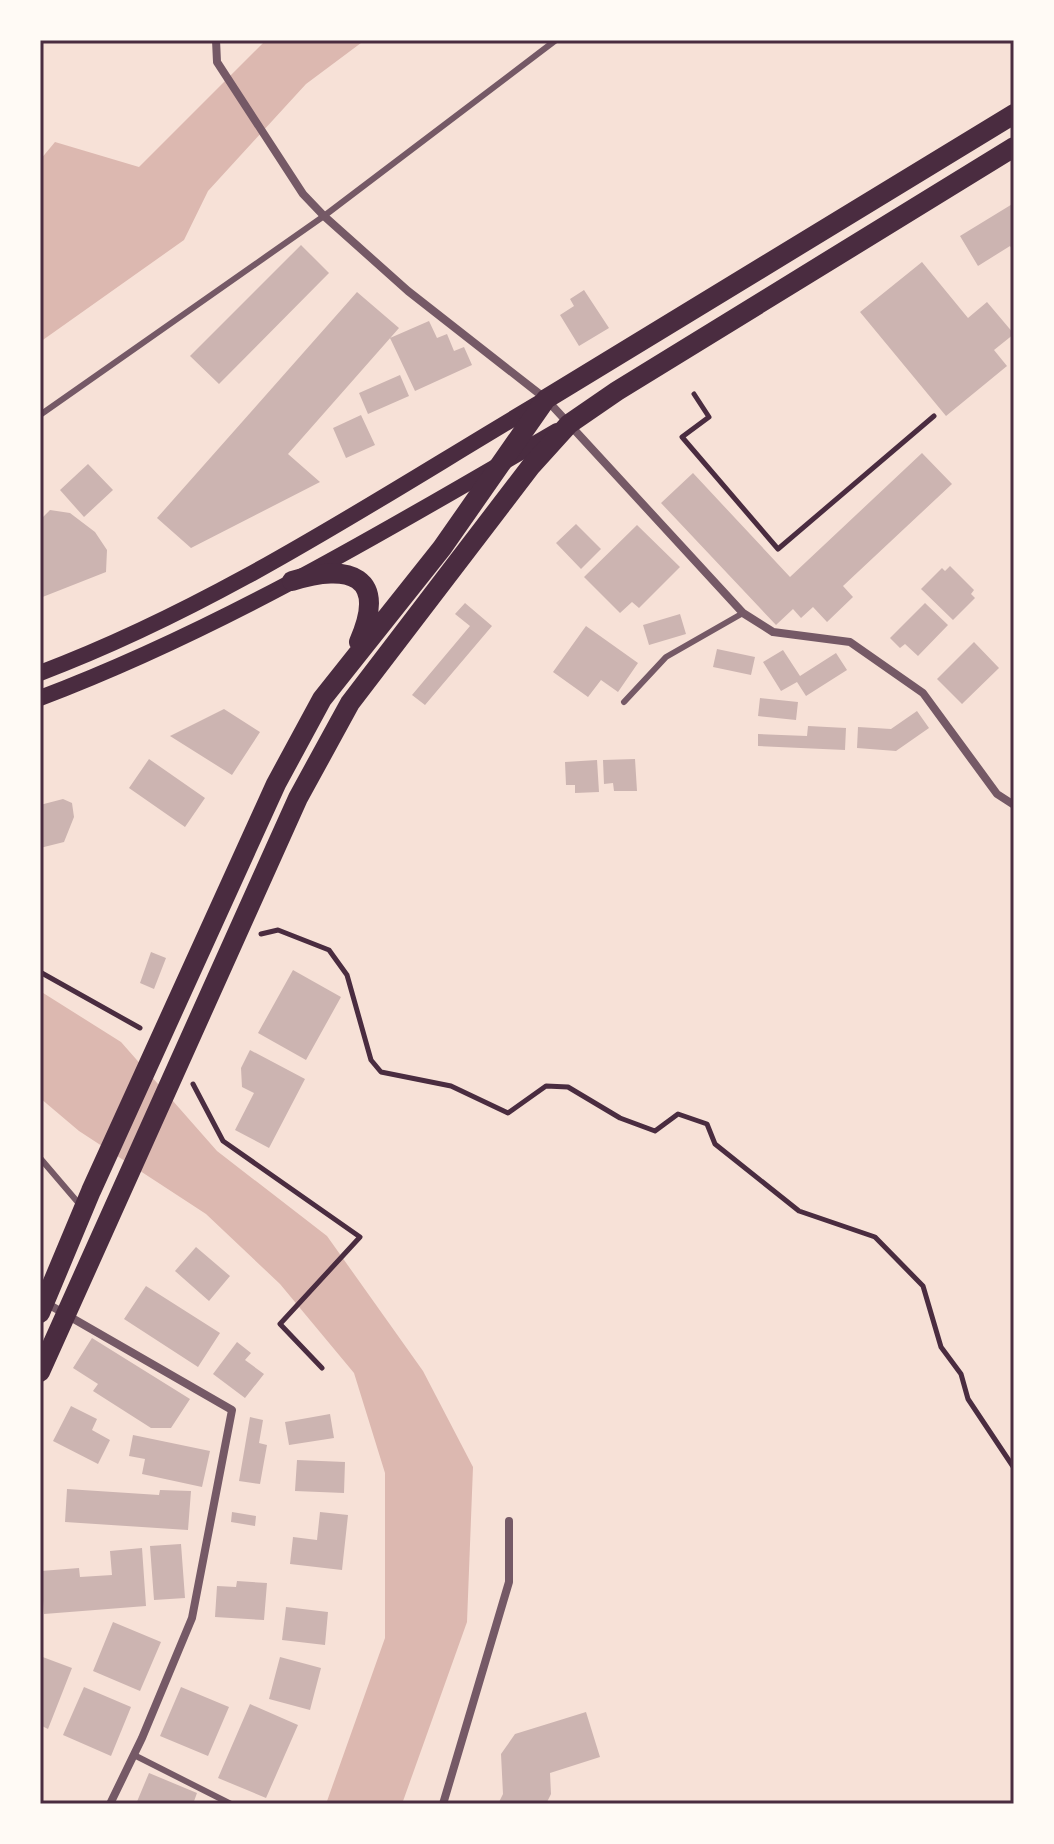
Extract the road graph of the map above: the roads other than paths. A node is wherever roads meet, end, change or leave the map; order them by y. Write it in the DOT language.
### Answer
graph roads {
  1 [pos="216,40"];
  2 [pos="556,40"];
  3 [pos="1014,114"];
  4 [pos="1014,147"];
  5 [pos="324,216"];
  6 [pos="546,399"];
  7 [pos="40,415"];
  8 [pos="569,424"];
  9 [pos="506,461"];
  10 [pos="292,581"];
  11 [pos="743,613"];
  12 [pos="352,660"];
  13 [pos="40,673"];
  14 [pos="40,698"];
  15 [pos="624,702"];
  16 [pos="1014,805"];
  17 [pos="40,1158"];
  18 [pos="88,1206"];
  19 [pos="42,1302"];
  20 [pos="66,1315"];
  21 [pos="40,1372"];
  22 [pos="509,1521"];
  23 [pos="134,1755"];
  24 [pos="110,1804"];
  25 [pos="231,1804"];
  26 [pos="443,1804"];
  1 -- 5 [label="street"];
  2 -- 5 [label="lane"];
  3 -- 6 [label="main road"];
  4 -- 8 [label="main road"];
  5 -- 6 [label="street"];
  5 -- 7 [label="lane"];
  6 -- 8 [label="street"];
  6 -- 9 [label="main road"];
  6 -- 13 [label="main road"];
  8 -- 9 [label="main road"];
  8 -- 11 [label="street"];
  8 -- 20 [label="main road"];
  9 -- 10 [label="main road"];
  9 -- 12 [label="main road"];
  10 -- 12 [label="main road"];
  10 -- 14 [label="main road"];
  11 -- 15 [label="lane"];
  11 -- 16 [label="street"];
  12 -- 18 [label="main road"];
  17 -- 18 [label="lane"];
  18 -- 19 [label="main road"];
  19 -- 20 [label="street"];
  20 -- 21 [label="main road"];
  20 -- 23 [label="street"];
  22 -- 26 [label="street"];
  23 -- 24 [label="street"];
  23 -- 25 [label="lane"];
}
